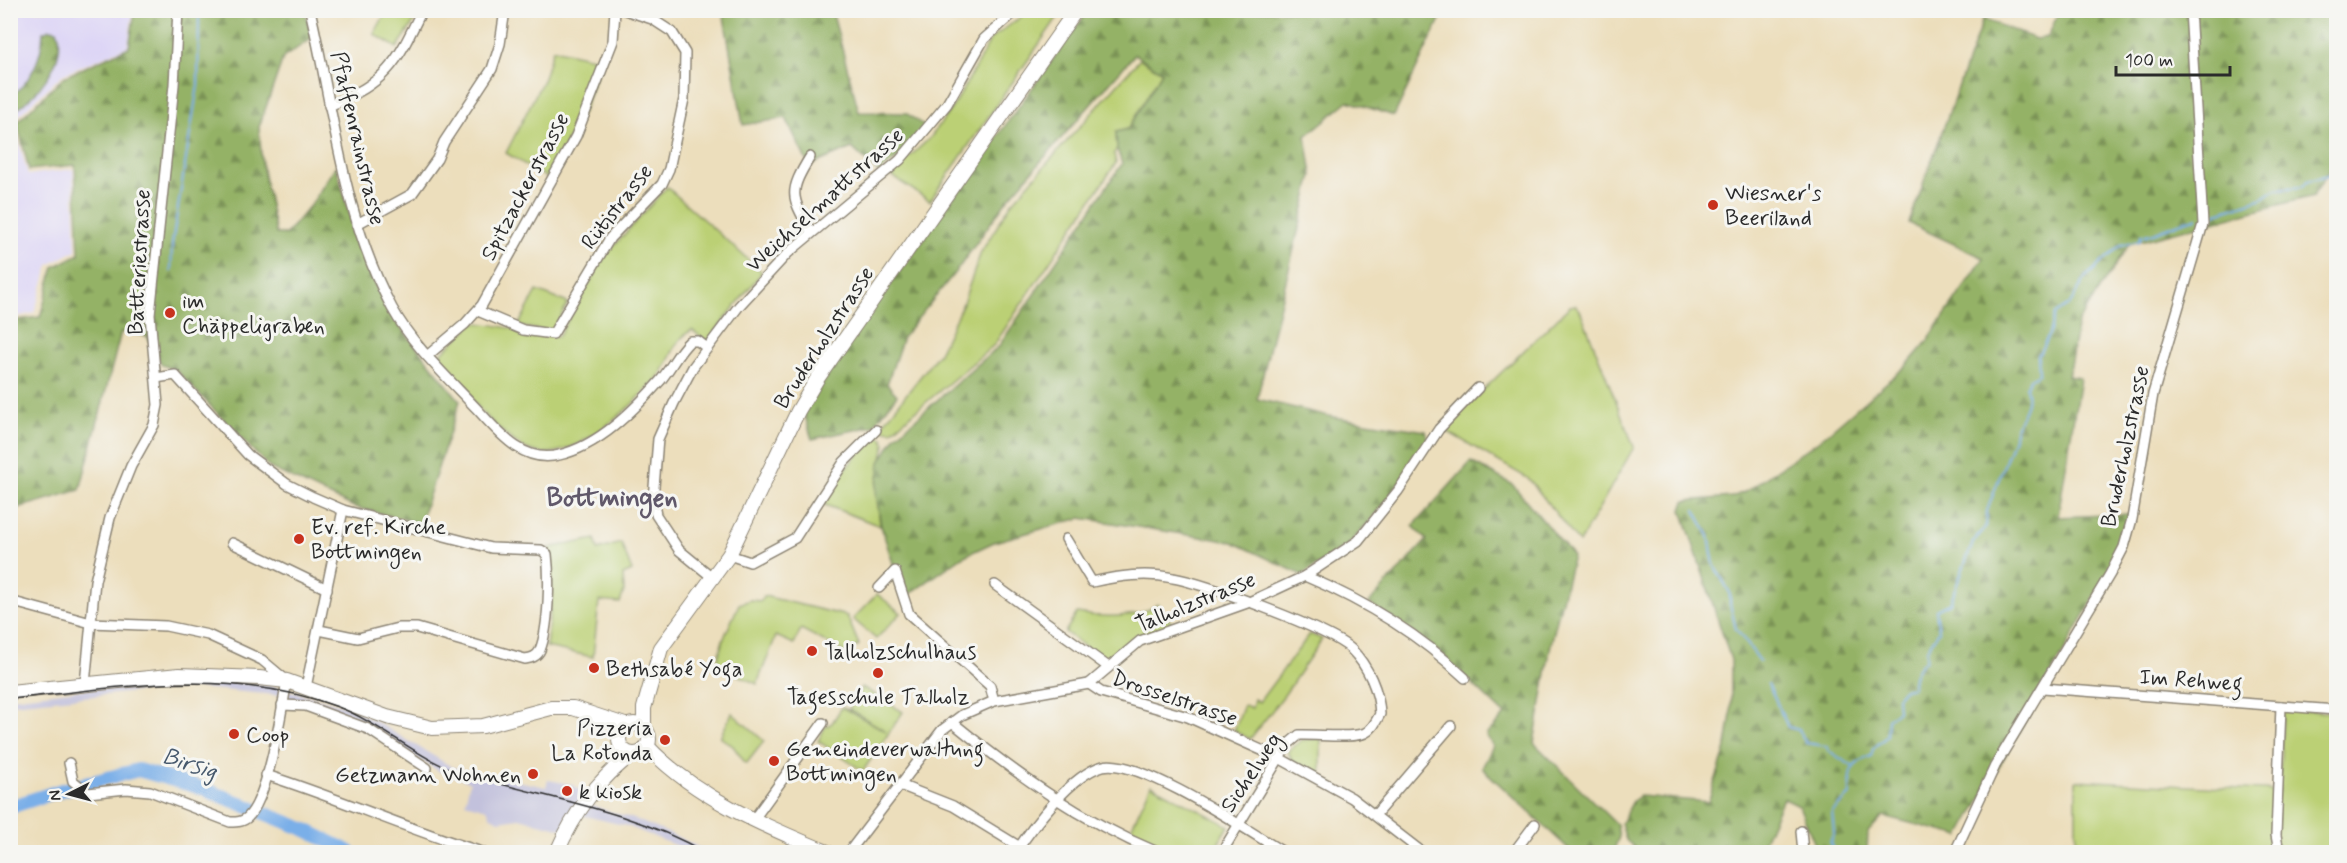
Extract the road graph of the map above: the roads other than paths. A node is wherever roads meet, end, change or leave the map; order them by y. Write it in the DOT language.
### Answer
graph roads {
  1 [pos="178,10"];
  2 [pos="310,10"];
  3 [pos="422,10"];
  4 [pos="505,10"];
  5 [pos="615,10"];
  6 [pos="625,10"];
  7 [pos="1017,10"];
  8 [pos="1076,10"];
  9 [pos="2190,10"];
  10 [pos="329,106"];
  11 [pos="810,157"];
  12 [pos="357,224"];
  13 [pos="811,232"];
  14 [pos="478,310"];
  15 [pos="707,348"];
  16 [pos="427,356"];
  17 [pos="156,378"];
  18 [pos="1478,388"];
  19 [pos="876,430"];
  20 [pos="343,510"];
  21 [pos="1066,539"];
  22 [pos="232,543"];
  23 [pos="729,555"];
  24 [pos="1305,576"];
  25 [pos="712,578"];
  26 [pos="995,585"];
  27 [pos="879,588"];
  28 [pos="327,589"];
  29 [pos="10,601"];
  30 [pos="1247,603"];
  31 [pos="91,623"];
  32 [pos="319,630"];
  33 [pos="1107,666"];
  34 [pos="1464,678"];
  35 [pos="286,681"];
  36 [pos="85,684"];
  37 [pos="1089,684"];
  38 [pos="306,687"];
  39 [pos="2043,688"];
  40 [pos="10,692"];
  41 [pos="994,701"];
  42 [pos="282,705"];
  43 [pos="2281,706"];
  44 [pos="2337,710"];
  45 [pos="952,722"];
  46 [pos="824,723"];
  47 [pos="1451,726"];
  48 [pos="633,739"];
  49 [pos="1279,758"];
  50 [pos="69,763"];
  51 [pos="427,768"];
  52 [pos="266,775"];
  53 [pos="900,785"];
  54 [pos="1057,801"];
  55 [pos="1376,814"];
  56 [pos="754,819"];
  57 [pos="1238,824"];
  58 [pos="1535,824"];
  59 [pos="1800,831"];
  60 [pos="1018,850"];
  61 [pos="482,852"];
  62 [pos="557,852"];
  63 [pos="827,852"];
  64 [pos="849,852"];
  65 [pos="1157,852"];
  66 [pos="1222,852"];
  67 [pos="1283,852"];
  68 [pos="1422,852"];
  69 [pos="1515,852"];
  70 [pos="1803,852"];
  71 [pos="1955,852"];
  72 [pos="2278,852"];
  1 -- 17 [label="street, Batteriestrasse"];
  2 -- 10 [label="street, Pfaffenrainstrasse"];
  3 -- 10 [label="street"];
  4 -- 12 [label="street"];
  5 -- 14 [label="street, Spitzackerstrasse"];
  6 -- 14 [label="street, Rütistrasse"];
  7 -- 13 [label="street, Weichselmattstrasse"];
  8 -- 23 [label="main road, Bruderholzstrasse"];
  9 -- 39 [label="street, Bruderholzstrasse"];
  10 -- 12 [label="street, Pfaffenrainstrasse"];
  11 -- 13 [label="street"];
  12 -- 16 [label="street, Pfaffenrainstrasse"];
  13 -- 15 [label="street, Weichselmattstrasse"];
  14 -- 16 [label="street, Spitzackerstrasse"];
  15 -- 16 [label="street, Pfaffenrainstrasse"];
  15 -- 25 [label="street, Weichselmattstrasse"];
  17 -- 20 [label="street"];
  17 -- 31 [label="street, Batteriestrasse"];
  18 -- 24 [label="street, Talholzstrasse"];
  19 -- 23 [label="street"];
  20 -- 28 [label="street"];
  20 -- 32 [label="street"];
  21 -- 30 [label="street"];
  22 -- 28 [label="street"];
  23 -- 25 [label="main road, Bruderholzstrasse"];
  24 -- 30 [label="street, Talholzstrasse"];
  24 -- 34 [label="street"];
  25 -- 48 [label="main road, Bruderholzstrasse"];
  26 -- 33 [label="street"];
  27 -- 41 [label="street"];
  28 -- 32 [label="street"];
  29 -- 31 [label="street"];
  30 -- 33 [label="street, Talholzstrasse"];
  30 -- 49 [label="street, Sichelweg"];
  31 -- 35 [label="street"];
  31 -- 36 [label="street, Batteriestrasse"];
  32 -- 38 [label="street"];
  33 -- 37 [label="street, Talholzstrasse"];
  35 -- 36 [label="main road"];
  35 -- 38 [label="main road"];
  35 -- 42 [label="street"];
  36 -- 40 [label="main road"];
  37 -- 41 [label="street"];
  37 -- 49 [label="street, Drosselstrasse"];
  38 -- 48 [label="main road"];
  39 -- 43 [label="street, Im Rehweg"];
  39 -- 71 [label="street, Bruderholzstrasse"];
  41 -- 45 [label="street"];
  42 -- 51 [label="street"];
  42 -- 52 [label="street"];
  43 -- 44 [label="street, Im Rehweg"];
  43 -- 72 [label="street"];
  45 -- 53 [label="street"];
  45 -- 54 [label="street"];
  46 -- 56 [label="street"];
  47 -- 55 [label="street"];
  48 -- 56 [label="main road"];
  48 -- 62 [label="main road, Bruderholzstrasse"];
  49 -- 55 [label="street, Drosselstrasse"];
  49 -- 57 [label="street, Sichelweg"];
  50 -- 52 [label="street"];
  52 -- 61 [label="street"];
  53 -- 60 [label="street"];
  53 -- 64 [label="street"];
  54 -- 57 [label="street"];
  54 -- 60 [label="street"];
  54 -- 65 [label="street"];
  55 -- 68 [label="street, Drosselstrasse"];
  56 -- 63 [label="main road"];
  57 -- 66 [label="street, Sichelweg"];
  57 -- 67 [label="street"];
  58 -- 69 [label="street"];
  59 -- 70 [label="street"];
}
